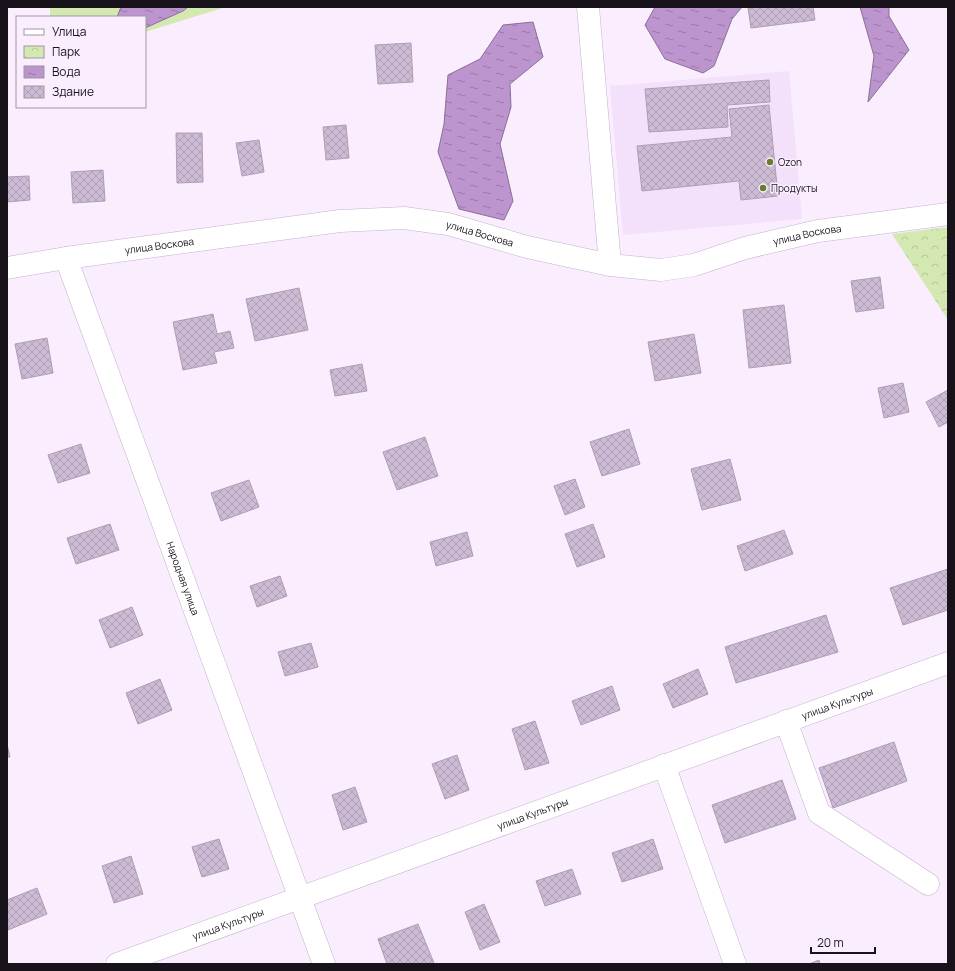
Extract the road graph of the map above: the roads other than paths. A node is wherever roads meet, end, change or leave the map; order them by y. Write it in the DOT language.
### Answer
graph roads {
  1 [pos="588,7"];
  2 [pos="948,214"];
  3 [pos="66,258"];
  4 [pos="610,265"];
  5 [pos="7,268"];
  6 [pos="948,663"];
  7 [pos="786,721"];
  8 [pos="664,765"];
  9 [pos="928,884"];
  10 [pos="299,899"];
  11 [pos="117,964"];
  12 [pos="324,964"];
  13 [pos="735,964"];
  1 -- 4 [label="street"];
  2 -- 4 [label="street, улица Воскова"];
  3 -- 4 [label="street, улица Воскова"];
  3 -- 5 [label="street, улица Воскова"];
  3 -- 10 [label="street, Народная улица"];
  6 -- 7 [label="street, улица Культуры"];
  7 -- 8 [label="street, улица Культуры"];
  7 -- 9 [label="street"];
  8 -- 10 [label="street, улица Культуры"];
  8 -- 13 [label="street"];
  10 -- 11 [label="street, улица Культуры"];
  10 -- 12 [label="street, Народная улица"];
}
